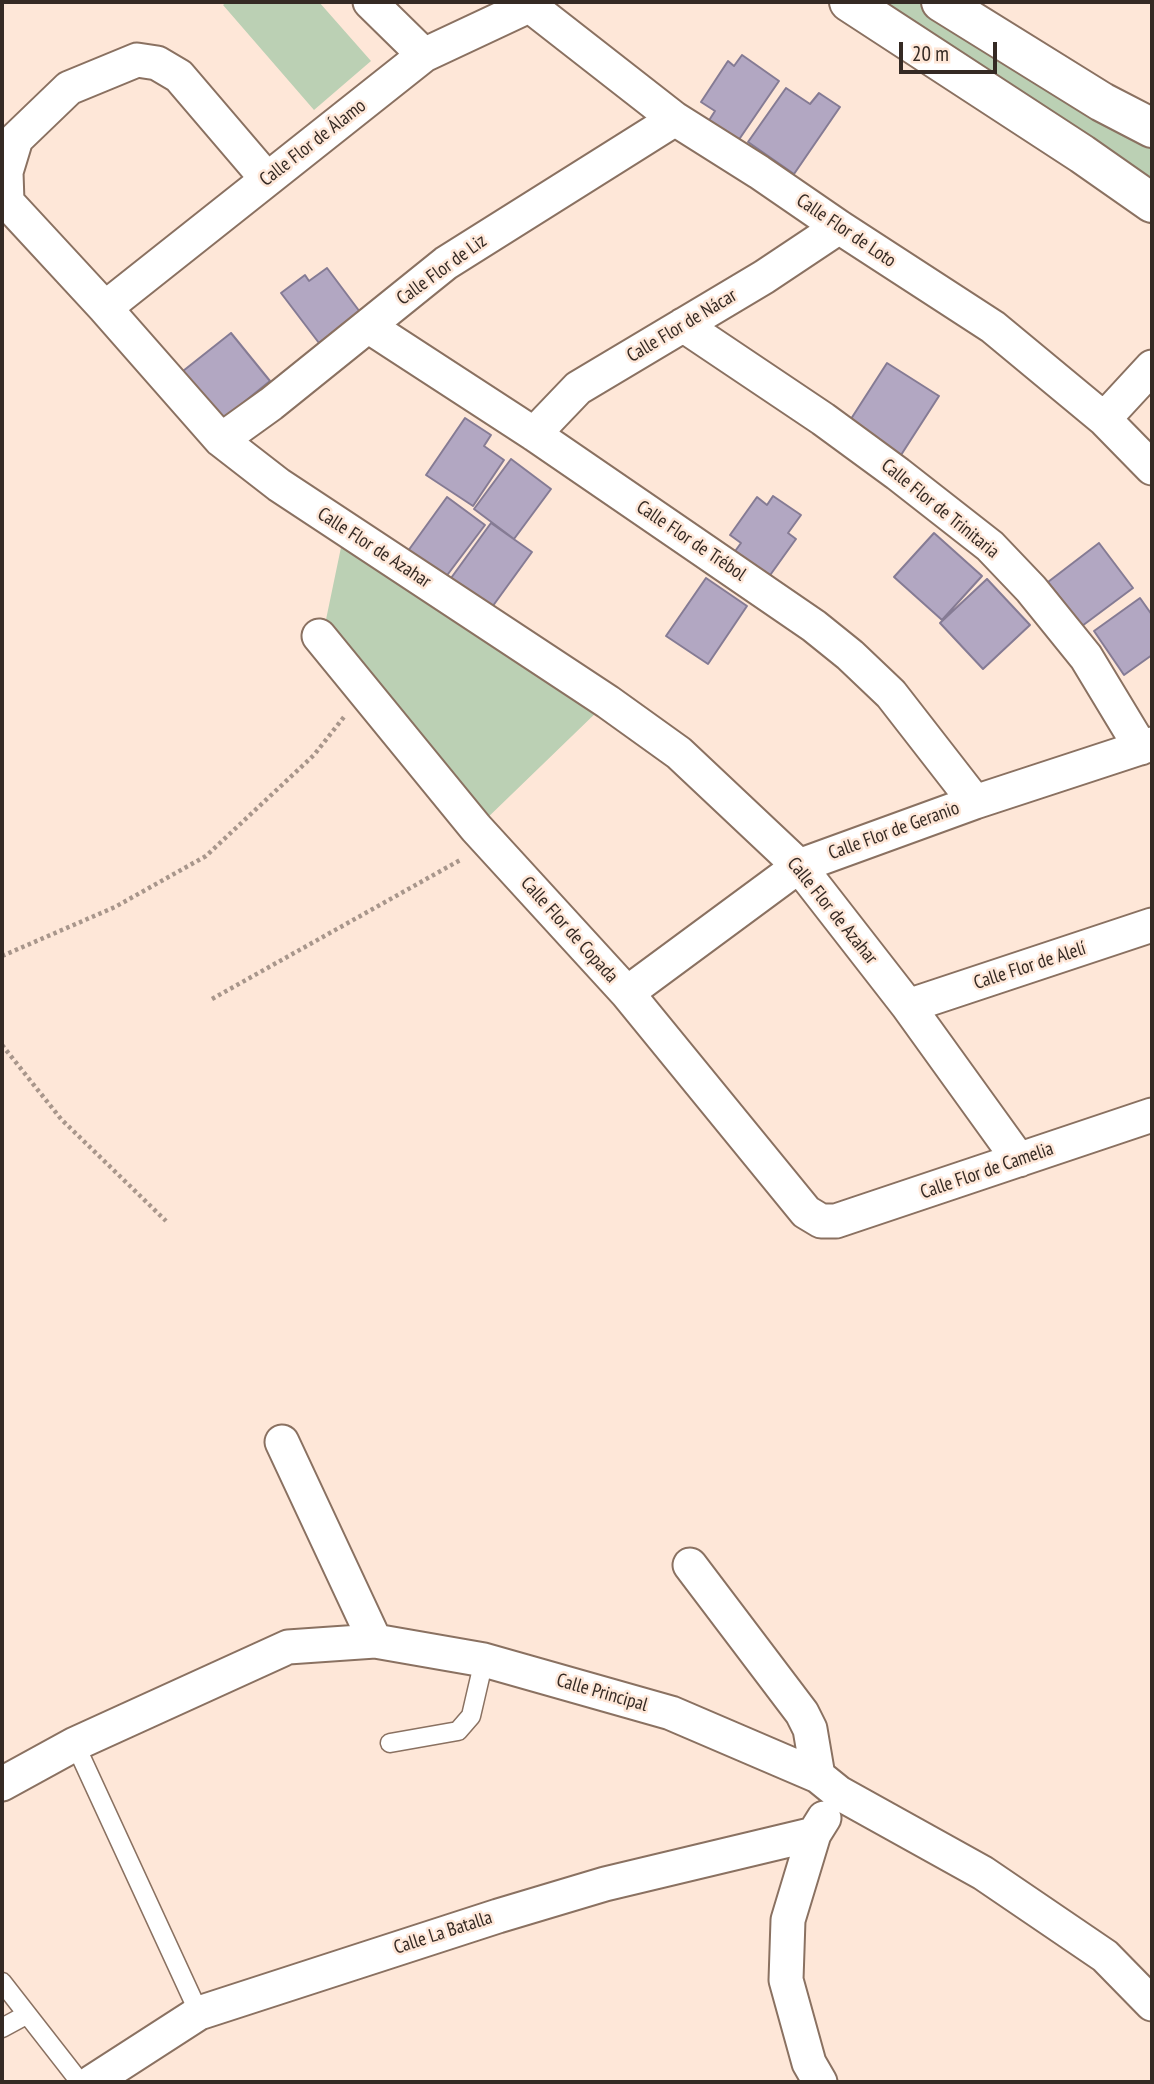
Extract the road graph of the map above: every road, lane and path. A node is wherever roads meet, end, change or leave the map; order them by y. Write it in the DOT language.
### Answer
graph roads {
  1 [pos="370,2"];
  2 [pos="849,2"];
  3 [pos="940,2"];
  4 [pos="533,4"];
  5 [pos="424,55"];
  6 [pos="675,119"];
  7 [pos="1152,128"];
  8 [pos="267,179"];
  9 [pos="1152,203"];
  10 [pos="839,227"];
  11 [pos="105,308"];
  12 [pos="683,325"];
  13 [pos="368,326"];
  14 [pos="1152,367"];
  15 [pos="1104,419"];
  16 [pos="534,434"];
  17 [pos="221,440"];
  18 [pos="1152,468"];
  19 [pos="319,636"];
  20 [pos="364,691"];
  21 [pos="1147,746"];
  22 [pos="975,802"];
  23 [pos="490,843"];
  24 [pos="799,866"];
  25 [pos="1152,925"];
  26 [pos="2,956"];
  27 [pos="627,993"];
  28 [pos="212,999"];
  29 [pos="908,1006"];
  30 [pos="2,1045"];
  31 [pos="1152,1115"];
  32 [pos="1019,1160"];
  33 [pos="166,1222"];
  34 [pos="821,1222"];
  35 [pos="282,1442"];
  36 [pos="690,1565"];
  37 [pos="374,1641"];
  38 [pos="484,1660"];
  39 [pos="75,1744"];
  40 [pos="390,1744"];
  41 [pos="2,1784"];
  42 [pos="828,1784"];
  43 [pos="814,1834"];
  44 [pos="2,1982"];
  45 [pos="1152,2004"];
  46 [pos="200,2012"];
  47 [pos="26,2015"];
  48 [pos="2,2028"];
  49 [pos="80,2082"];
  50 [pos="92,2082"];
  51 [pos="820,2082"];
  1 -- 5 [label="street"];
  2 -- 9 [label="main road"];
  3 -- 7 [label="main road"];
  4 -- 5 [label="street, Calle Flor de Álamo"];
  4 -- 6 [label="street, Calle Flor de Loto"];
  5 -- 8 [label="street, Calle Flor de Álamo"];
  6 -- 10 [label="street, Calle Flor de Loto"];
  6 -- 13 [label="street, Calle Flor de Liz"];
  8 -- 11 [label="street, Calle Flor de Álamo"];
  8 -- 11 [label="street, Calle Flor de Azahar"];
  10 -- 12 [label="street, Calle Flor de Nácar"];
  10 -- 15 [label="street, Calle Flor de Loto"];
  11 -- 17 [label="street, Calle Flor de Azahar"];
  12 -- 16 [label="street, Calle Flor de Nácar"];
  12 -- 21 [label="street, Calle Flor de Trinitaria"];
  13 -- 16 [label="street, Calle Flor de Trébol"];
  13 -- 17 [label="street, Calle Flor de Liz"];
  14 -- 15 [label="street"];
  15 -- 18 [label="street, Calle Flor de Loto"];
  16 -- 22 [label="street, Calle Flor de Trébol"];
  17 -- 24 [label="street, Calle Flor de Azahar"];
  19 -- 20 [label="street, Calle Flor de Copada"];
  20 -- 23 [label="street, Calle Flor de Copada"];
  20 -- 26 [label="path"];
  21 -- 22 [label="street, Calle Flor de Geranio"];
  22 -- 24 [label="street, Calle Flor de Geranio"];
  23 -- 27 [label="street, Calle Flor de Copada"];
  23 -- 28 [label="path"];
  24 -- 27 [label="street, Calle Flor de Geranio"];
  24 -- 29 [label="street, Calle Flor de Azahar"];
  25 -- 29 [label="street, Calle Flor de Alelí"];
  27 -- 34 [label="street, Calle Flor de Copada"];
  29 -- 32 [label="street, Calle Flor de Azahar"];
  30 -- 33 [label="path"];
  31 -- 32 [label="street, Calle Flor de Camelia"];
  32 -- 34 [label="street, Calle Flor de Camelia"];
  35 -- 37 [label="street"];
  36 -- 42 [label="street"];
  37 -- 38 [label="street, Calle Principal"];
  37 -- 39 [label="street, Calle Principal"];
  38 -- 40 [label="lane"];
  38 -- 42 [label="street, Calle Principal"];
  39 -- 41 [label="street, Calle Principal"];
  39 -- 46 [label="lane"];
  42 -- 43 [label="street"];
  42 -- 45 [label="street, Calle Principal"];
  43 -- 46 [label="street, Calle La Batalla"];
  43 -- 51 [label="street"];
  44 -- 47 [label="lane"];
  46 -- 50 [label="street, Calle La Batalla"];
  47 -- 48 [label="lane"];
  47 -- 49 [label="lane"];
}
